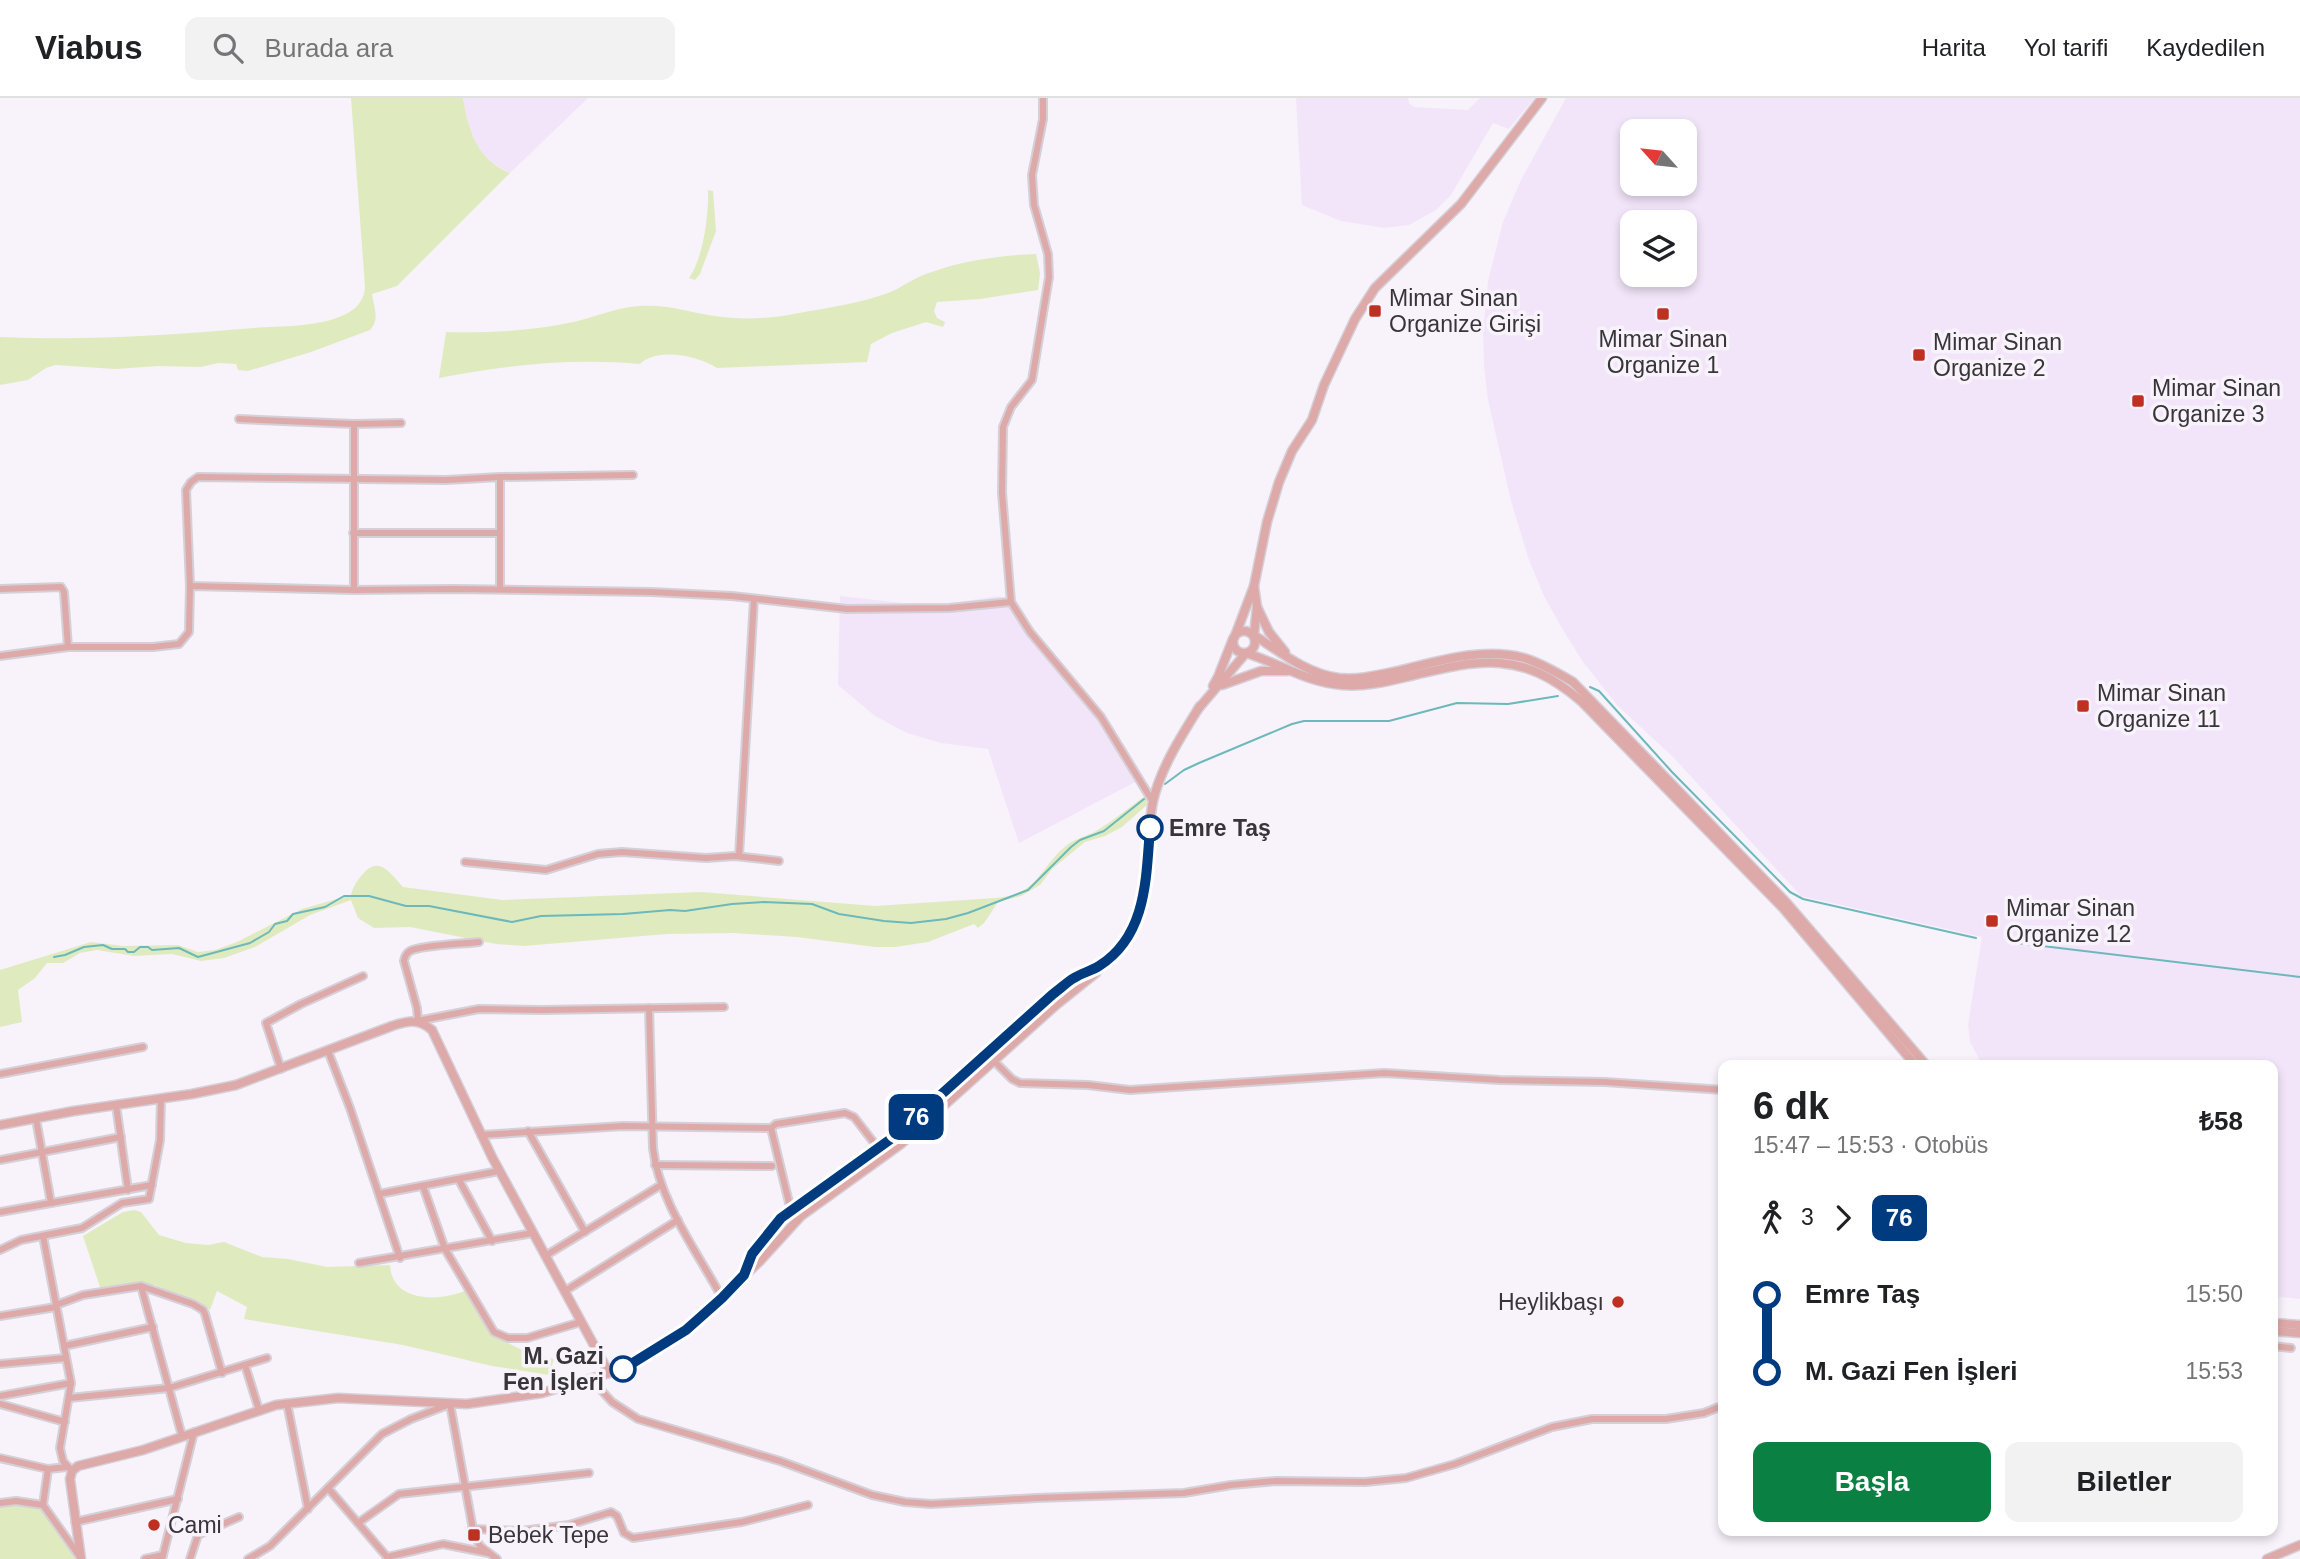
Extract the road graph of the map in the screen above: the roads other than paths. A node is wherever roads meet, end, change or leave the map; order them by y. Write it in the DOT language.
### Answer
graph roads {
  1 [pos="1043,98"];
  2 [pos="1542,98"];
  3 [pos="239,418"];
  4 [pos="401,423"];
  5 [pos="354,424"];
  6 [pos="634,475"];
  7 [pos="500,477"];
  8 [pos="355,480"];
  9 [pos="353,533"];
  10 [pos="500,533"];
  11 [pos="190,586"];
  12 [pos="1254,586"];
  13 [pos="0,589"];
  14 [pos="500,589"];
  15 [pos="354,590"];
  16 [pos="754,599"];
  17 [pos="1010,602"];
  18 [pos="1257,607"];
  19 [pos="1254,635"];
  20 [pos="1234,637"];
  21 [pos="68,647"];
  22 [pos="1247,653"];
  23 [pos="0,656"];
  24 [pos="1291,660"];
  25 [pos="1295,672"];
  26 [pos="1216,688"];
  27 [pos="1198,709"];
  28 [pos="1153,802"];
  29 [pos="738,856"];
  30 [pos="779,861"];
  31 [pos="465,862"];
  32 [pos="479,942"];
  33 [pos="1099,966"];
  34 [pos="363,976"];
  35 [pos="649,1007"];
  36 [pos="724,1007"];
  37 [pos="417,1021"];
  38 [pos="143,1047"];
  39 [pos="328,1051"];
  40 [pos="1911,1060"];
  41 [pos="1922,1060"];
  42 [pos="995,1061"];
  43 [pos="281,1069"];
  44 [pos="0,1074"];
  45 [pos="1718,1090"];
  46 [pos="161,1098"];
  47 [pos="116,1105"];
  48 [pos="36,1119"];
  49 [pos="0,1125"];
  50 [pos="652,1126"];
  51 [pos="771,1128"];
  52 [pos="528,1131"];
  53 [pos="481,1135"];
  54 [pos="121,1137"];
  55 [pos="878,1149"];
  56 [pos="41,1151"];
  57 [pos="0,1160"];
  58 [pos="655,1165"];
  59 [pos="772,1167"];
  60 [pos="499,1171"];
  61 [pos="459,1180"];
  62 [pos="152,1185"];
  63 [pos="661,1185"];
  64 [pos="424,1186"];
  65 [pos="128,1190"];
  66 [pos="379,1194"];
  67 [pos="51,1203"];
  68 [pos="790,1211"];
  69 [pos="0,1212"];
  70 [pos="678,1220"];
  71 [pos="585,1231"];
  72 [pos="533,1233"];
  73 [pos="43,1236"];
  74 [pos="492,1241"];
  75 [pos="445,1249"];
  76 [pos="0,1250"];
  77 [pos="545,1256"];
  78 [pos="400,1258"];
  79 [pos="359,1263"];
  80 [pos="744,1275"];
  81 [pos="142,1286"];
  82 [pos="565,1292"];
  83 [pos="722,1298"];
  84 [pos="56,1306"];
  85 [pos="0,1316"];
  86 [pos="581,1322"];
  87 [pos="2278,1323"];
  88 [pos="2300,1325"];
  89 [pos="153,1328"];
  90 [pos="2278,1331"];
  91 [pos="2300,1333"];
  92 [pos="64,1346"];
  93 [pos="2278,1347"];
  94 [pos="2291,1348"];
  95 [pos="66,1358"];
  96 [pos="267,1358"];
  97 [pos="0,1364"];
  98 [pos="245,1365"];
  99 [pos="222,1373"];
  100 [pos="609,1373"];
  101 [pos="591,1379"];
  102 [pos="71,1383"];
  103 [pos="169,1388"];
  104 [pos="0,1396"];
  105 [pos="69,1398"];
  106 [pos="0,1404"];
  107 [pos="287,1404"];
  108 [pos="450,1404"];
  109 [pos="1718,1407"];
  110 [pos="259,1410"];
  111 [pos="65,1422"];
  112 [pos="194,1432"];
  113 [pos="182,1436"];
  114 [pos="0,1458"];
  115 [pos="47,1469"];
  116 [pos="69,1469"];
  117 [pos="589,1473"];
  118 [pos="328,1488"];
  119 [pos="464,1488"];
  120 [pos="178,1499"];
  121 [pos="0,1503"];
  122 [pos="43,1505"];
  123 [pos="808,1505"];
  124 [pos="308,1509"];
  125 [pos="239,1517"];
  126 [pos="75,1522"];
  127 [pos="358,1523"];
  128 [pos="472,1528"];
  129 [pos="2300,1545"];
  130 [pos="488,1553"];
  131 [pos="162,1557"];
  132 [pos="81,1559"];
  133 [pos="145,1559"];
  134 [pos="190,1559"];
  135 [pos="248,1559"];
  136 [pos="497,1559"];
  137 [pos="2267,1559"];
  1 -- 17 [label="street"];
  2 -- 12 [label="street"];
  3 -- 5 [label="street"];
  4 -- 5 [label="street"];
  5 -- 8 [label="street"];
  6 -- 7 [label="street"];
  7 -- 8 [label="street"];
  7 -- 10 [label="street"];
  8 -- 9 [label="street"];
  8 -- 11 [label="street"];
  9 -- 10 [label="street"];
  9 -- 15 [label="street"];
  10 -- 14 [label="street"];
  11 -- 15 [label="street"];
  11 -- 21 [label="street"];
  12 -- 18 [label="street"];
  12 -- 20 [label="street"];
  13 -- 21 [label="street"];
  14 -- 15 [label="street"];
  14 -- 16 [label="street"];
  16 -- 17 [label="street"];
  16 -- 29 [label="street"];
  17 -- 28 [label="street"];
  18 -- 19 [label="street"];
  18 -- 24 [label="street"];
  19 -- 20 [label="street"];
  19 -- 22 [label="street"];
  19 -- 24 [label="street"];
  20 -- 22 [label="street"];
  20 -- 27 [label="street"];
  21 -- 23 [label="street"];
  22 -- 25 [label="street"];
  22 -- 26 [label="street"];
  24 -- 41 [label="street"];
  25 -- 26 [label="street"];
  25 -- 40 [label="street"];
  26 -- 27 [label="street"];
  27 -- 28 [label="street"];
  28 -- 33 [label="street"];
  29 -- 30 [label="street"];
  29 -- 31 [label="street"];
  32 -- 37 [label="street"];
  33 -- 42 [label="street"];
  33 -- 55 [label="street"];
  34 -- 43 [label="street"];
  35 -- 36 [label="street"];
  35 -- 37 [label="street"];
  35 -- 50 [label="street"];
  37 -- 39 [label="street"];
  37 -- 53 [label="street"];
  38 -- 44 [label="street"];
  39 -- 43 [label="street"];
  39 -- 66 [label="street"];
  42 -- 45 [label="street"];
  42 -- 80 [label="street"];
  43 -- 46 [label="street"];
  46 -- 47 [label="street"];
  46 -- 62 [label="street"];
  47 -- 48 [label="street"];
  47 -- 54 [label="street"];
  48 -- 49 [label="street"];
  48 -- 56 [label="street"];
  50 -- 51 [label="street"];
  50 -- 52 [label="street"];
  50 -- 58 [label="street"];
  51 -- 55 [label="street"];
  51 -- 68 [label="street"];
  52 -- 53 [label="street"];
  52 -- 71 [label="street"];
  53 -- 60 [label="street"];
  54 -- 56 [label="street"];
  54 -- 65 [label="street"];
  55 -- 68 [label="street"];
  56 -- 57 [label="street"];
  56 -- 67 [label="street"];
  58 -- 59 [label="street"];
  58 -- 63 [label="street"];
  60 -- 61 [label="street"];
  60 -- 72 [label="street"];
  61 -- 64 [label="street"];
  61 -- 74 [label="street"];
  62 -- 65 [label="street"];
  62 -- 73 [label="street"];
  63 -- 70 [label="street"];
  63 -- 71 [label="street"];
  64 -- 66 [label="street"];
  64 -- 75 [label="street"];
  65 -- 67 [label="street"];
  66 -- 78 [label="street"];
  67 -- 69 [label="street"];
  68 -- 80 [label="street"];
  70 -- 82 [label="street"];
  70 -- 83 [label="street"];
  71 -- 77 [label="street"];
  72 -- 74 [label="street"];
  72 -- 77 [label="street"];
  73 -- 76 [label="street"];
  73 -- 84 [label="street"];
  74 -- 75 [label="street"];
  75 -- 78 [label="street"];
  75 -- 86 [label="street"];
  77 -- 82 [label="street"];
  78 -- 79 [label="street"];
  80 -- 83 [label="street"];
  81 -- 84 [label="street"];
  81 -- 89 [label="street"];
  81 -- 99 [label="street"];
  82 -- 86 [label="street"];
  83 -- 100 [label="street"];
  84 -- 85 [label="street"];
  84 -- 92 [label="street"];
  86 -- 100 [label="street"];
  87 -- 88 [label="street"];
  89 -- 92 [label="street"];
  89 -- 103 [label="street"];
  90 -- 91 [label="street"];
  92 -- 95 [label="street"];
  93 -- 94 [label="street"];
  95 -- 97 [label="street"];
  95 -- 102 [label="street"];
  96 -- 98 [label="street"];
  98 -- 99 [label="street"];
  98 -- 110 [label="street"];
  99 -- 103 [label="street"];
  100 -- 101 [label="street"];
  101 -- 108 [label="street"];
  101 -- 109 [label="street"];
  102 -- 104 [label="street"];
  102 -- 105 [label="street"];
  103 -- 105 [label="street"];
  103 -- 113 [label="street"];
  105 -- 111 [label="street"];
  106 -- 111 [label="street"];
  107 -- 108 [label="street"];
  107 -- 110 [label="street"];
  107 -- 124 [label="street"];
  108 -- 118 [label="street"];
  108 -- 119 [label="street"];
  110 -- 112 [label="street"];
  111 -- 116 [label="street"];
  112 -- 113 [label="street"];
  112 -- 120 [label="street"];
  113 -- 116 [label="street"];
  114 -- 115 [label="street"];
  115 -- 116 [label="street"];
  115 -- 122 [label="street"];
  116 -- 126 [label="street"];
  117 -- 119 [label="street"];
  118 -- 124 [label="street"];
  118 -- 127 [label="street"];
  119 -- 127 [label="street"];
  119 -- 128 [label="street"];
  120 -- 126 [label="street"];
  120 -- 131 [label="street"];
  121 -- 122 [label="street"];
  122 -- 132 [label="street"];
  123 -- 128 [label="street"];
  124 -- 135 [label="street"];
  125 -- 134 [label="street"];
  126 -- 132 [label="street"];
  127 -- 130 [label="street"];
  128 -- 130 [label="street"];
  129 -- 137 [label="street"];
  130 -- 136 [label="street"];
  131 -- 133 [label="street"];
}
